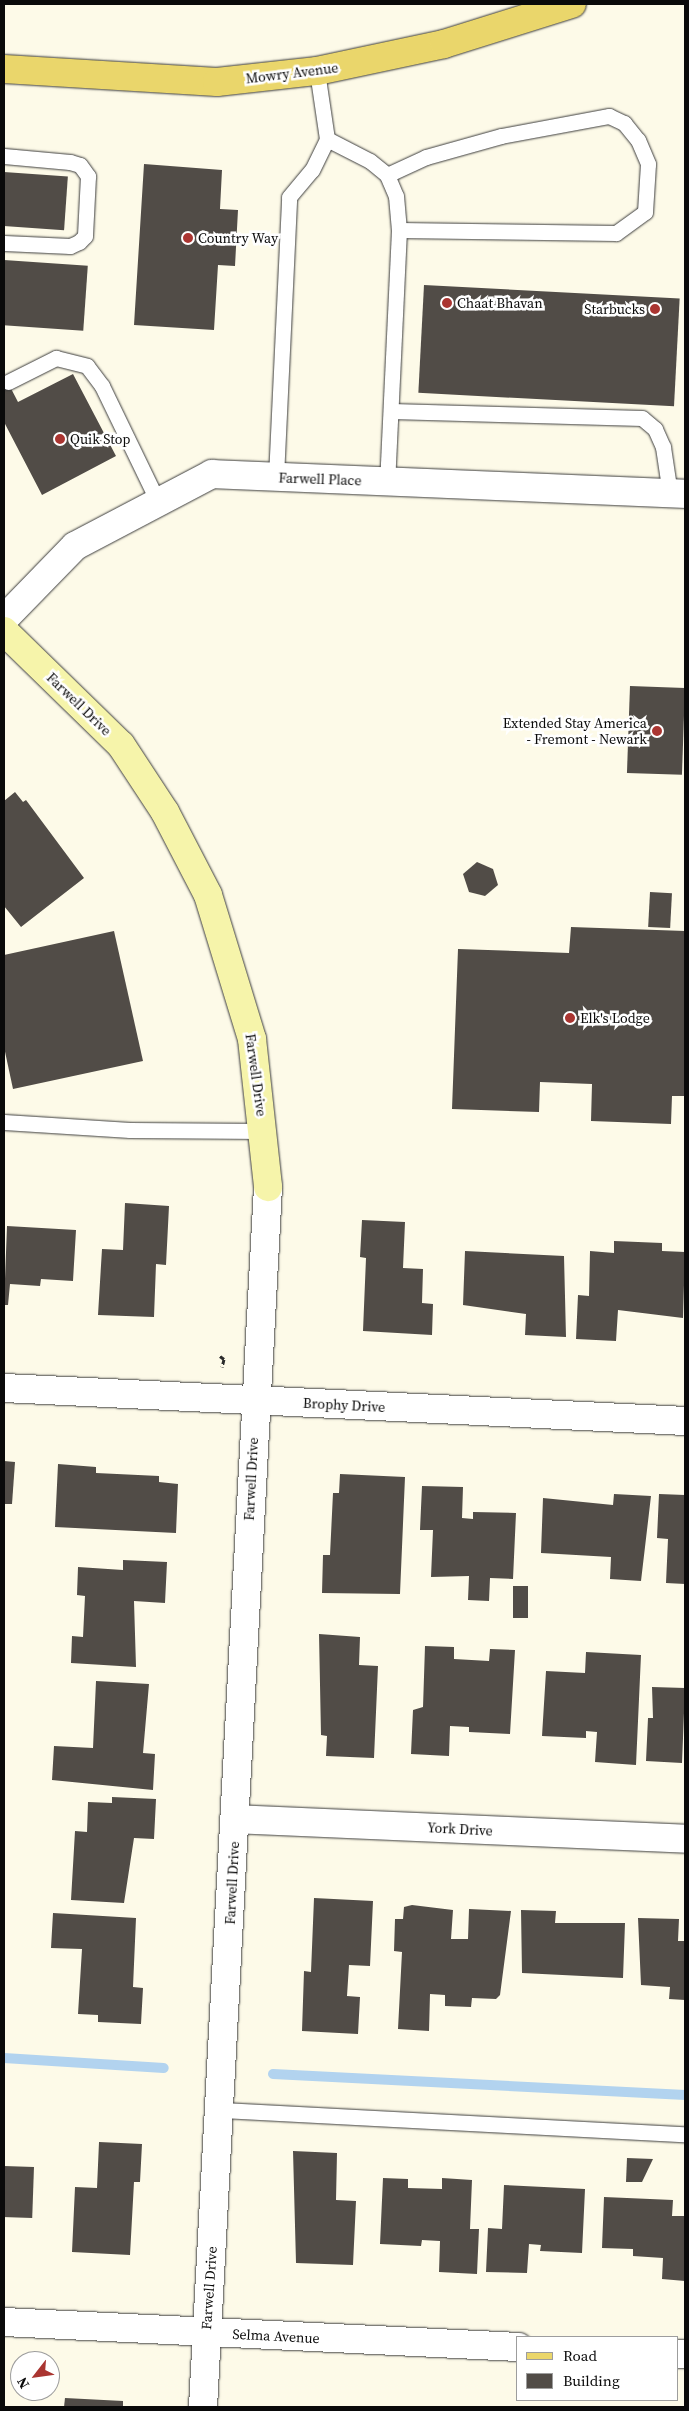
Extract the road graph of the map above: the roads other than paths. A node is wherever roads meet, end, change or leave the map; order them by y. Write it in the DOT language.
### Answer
graph roads {
  1 [pos="572,4"];
  2 [pos="4,69"];
  3 [pos="317,71"];
  4 [pos="327,140"];
  5 [pos="4,156"];
  6 [pos="387,175"];
  7 [pos="400,230"];
  8 [pos="4,243"];
  9 [pos="8,382"];
  10 [pos="391,411"];
  11 [pos="276,477"];
  12 [pos="388,481"];
  13 [pos="678,494"];
  14 [pos="158,502"];
  15 [pos="4,620"];
  16 [pos="4,631"];
  17 [pos="4,1122"];
  18 [pos="264,1131"];
  19 [pos="4,1388"];
  20 [pos="254,1402"];
  21 [pos="685,1421"];
  22 [pos="235,1819"];
  23 [pos="685,1839"];
  24 [pos="220,2110"];
  25 [pos="685,2134"];
  26 [pos="4,2322"];
  27 [pos="206,2333"];
  28 [pos="516,2347"];
  29 [pos="202,2407"];
  1 -- 3 [label="main road, Mowry Avenue"];
  2 -- 3 [label="main road, Mowry Avenue"];
  3 -- 4 [label="lane"];
  4 -- 6 [label="lane"];
  4 -- 11 [label="lane"];
  5 -- 8 [label="lane"];
  6 -- 7 [label="lane"];
  6 -- 7 [label="lane"];
  7 -- 10 [label="lane"];
  9 -- 14 [label="lane"];
  10 -- 12 [label="lane"];
  10 -- 13 [label="lane"];
  11 -- 12 [label="street, Farwell Place"];
  11 -- 14 [label="street, Farwell Place"];
  12 -- 13 [label="street, Farwell Place"];
  14 -- 15 [label="street, Farwell Place"];
  16 -- 18 [label="street, Farwell Drive"];
  17 -- 18 [label="lane"];
  18 -- 20 [label="street, Farwell Drive"];
  19 -- 20 [label="street, Brophy Drive"];
  20 -- 21 [label="street, Brophy Drive"];
  20 -- 22 [label="street, Farwell Drive"];
  22 -- 23 [label="street, York Drive"];
  22 -- 24 [label="street, Farwell Drive"];
  24 -- 25 [label="lane"];
  24 -- 27 [label="street, Farwell Drive"];
  26 -- 27 [label="street, Selma Avenue"];
  27 -- 28 [label="street, Selma Avenue"];
  27 -- 29 [label="street, Farwell Drive"];
}
